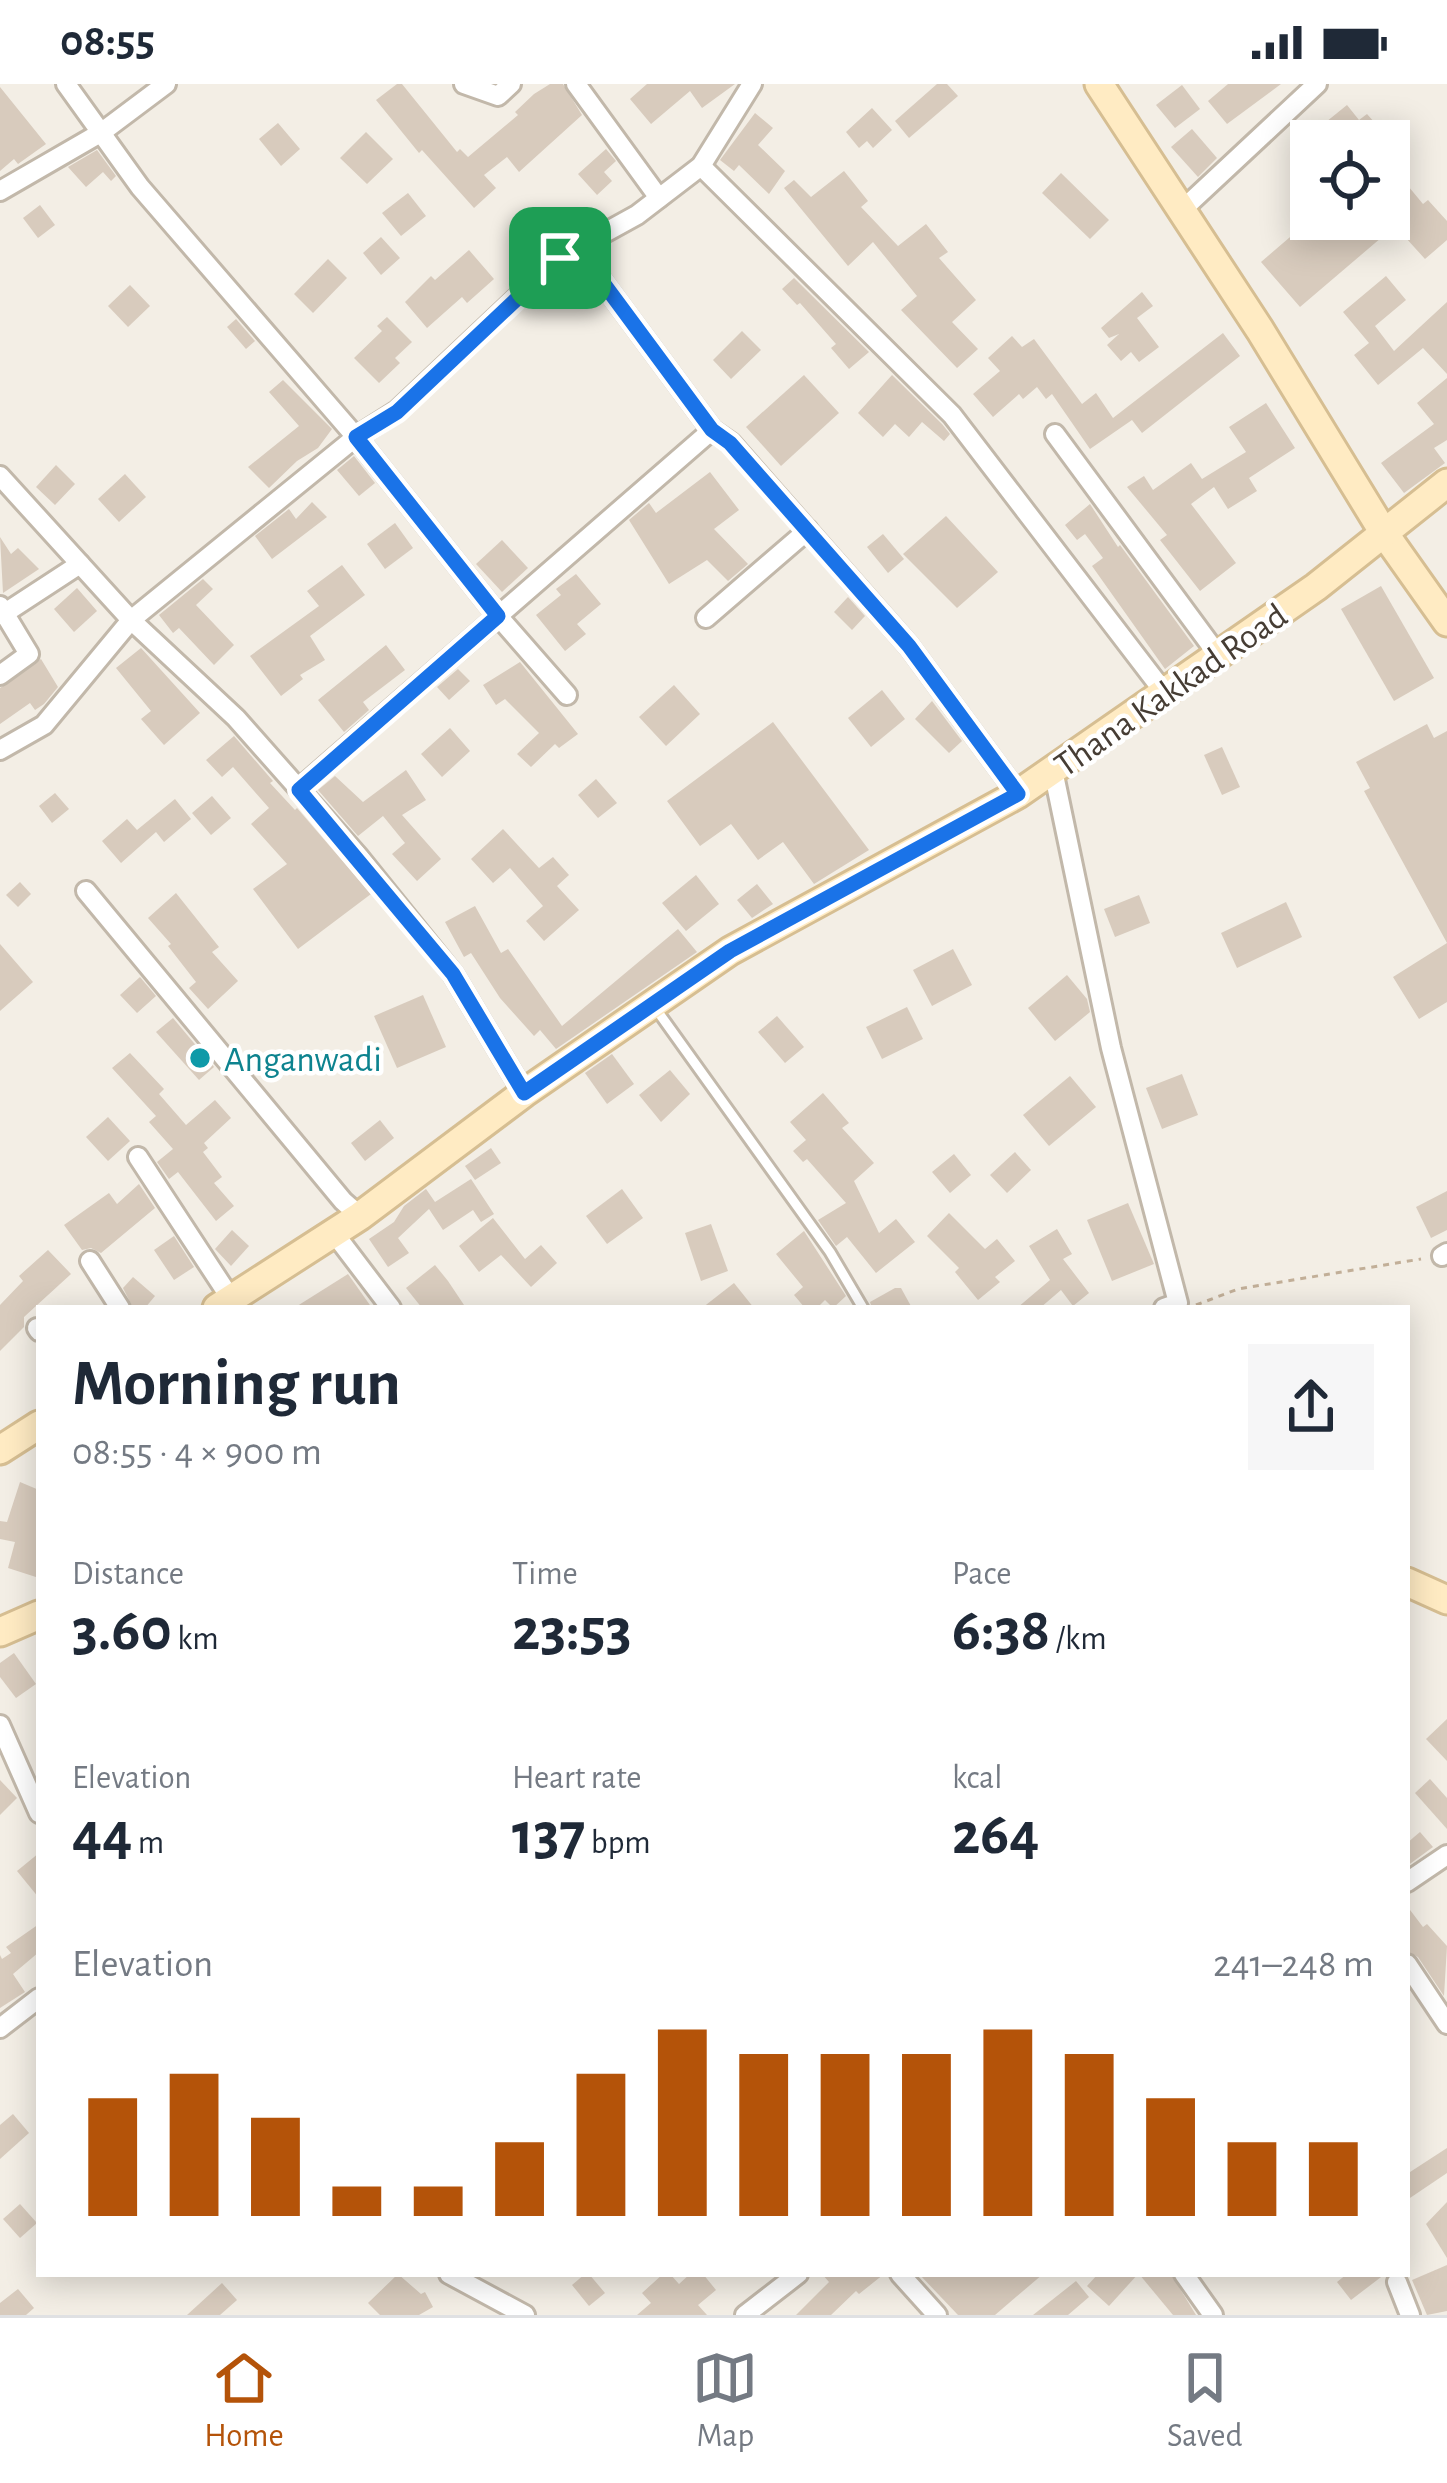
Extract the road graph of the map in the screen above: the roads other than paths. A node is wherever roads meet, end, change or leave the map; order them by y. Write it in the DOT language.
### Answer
graph roads {
  1 [pos="66,84"];
  2 [pos="166,84"];
  3 [pos="464,84"];
  4 [pos="511,84"];
  5 [pos="576,84"];
  6 [pos="752,84"];
  7 [pos="1099,84"];
  8 [pos="1316,84"];
  9 [pos="102,132"];
  10 [pos="701,166"];
  11 [pos="0,191"];
  12 [pos="659,198"];
  13 [pos="1182,210"];
  14 [pos="578,249"];
  15 [pos="712,430"];
  16 [pos="1055,434"];
  17 [pos="356,437"];
  18 [pos="0,476"];
  19 [pos="1447,483"];
  20 [pos="808,530"];
  21 [pos="1384,533"];
  22 [pos="80,564"];
  23 [pos="1,610"];
  24 [pos="498,616"];
  25 [pos="706,618"];
  26 [pos="131,620"];
  27 [pos="1447,622"];
  28 [pos="1218,656"];
  29 [pos="0,674"];
  30 [pos="1164,692"];
  31 [pos="567,695"];
  32 [pos="0,750"];
  33 [pos="1053,770"];
  34 [pos="299,790"];
  35 [pos="1018,794"];
  36 [pos="86,891"];
  37 [pos="652,1005"];
  38 [pos="524,1093"];
  39 [pos="138,1156"];
  40 [pos="360,1216"];
  41 [pos="334,1232"];
  42 [pos="90,1261"];
  43 [pos="224,1304"];
  44 [pos="118,1305"];
  45 [pos="389,1305"];
  46 [pos="861,1305"];
  47 [pos="1172,1305"];
  48 [pos="36,1427"];
  49 [pos="0,1450"];
  50 [pos="1410,1583"];
  51 [pos="1447,1600"];
  52 [pos="36,1616"];
  53 [pos="4,1622"];
  54 [pos="0,1725"];
  55 [pos="36,1807"];
  56 [pos="1447,1855"];
  57 [pos="1410,1880"];
  58 [pos="1410,1968"];
  59 [pos="36,2000"];
  60 [pos="1447,2024"];
  61 [pos="0,2028"];
  62 [pos="455,2277"];
  63 [pos="794,2277"];
  64 [pos="903,2277"];
  65 [pos="1186,2277"];
  66 [pos="1397,2282"];
  67 [pos="525,2315"];
  68 [pos="746,2315"];
  69 [pos="937,2315"];
  70 [pos="1213,2315"];
  71 [pos="1410,2315"];
  1 -- 9 [label="street"];
  2 -- 9 [label="street"];
  3 -- 4 [label="street"];
  5 -- 12 [label="street"];
  6 -- 10 [label="street"];
  7 -- 13 [label="main road"];
  8 -- 13 [label="street"];
  9 -- 11 [label="street"];
  9 -- 17 [label="street"];
  10 -- 12 [label="street"];
  10 -- 30 [label="street"];
  12 -- 14 [label="street"];
  13 -- 21 [label="main road"];
  14 -- 15 [label="street"];
  14 -- 17 [label="street"];
  15 -- 20 [label="street"];
  15 -- 24 [label="street"];
  16 -- 28 [label="street"];
  17 -- 24 [label="street"];
  17 -- 26 [label="street"];
  18 -- 22 [label="street"];
  19 -- 21 [label="main road, Thana Kakkad Road"];
  20 -- 25 [label="street"];
  20 -- 35 [label="street"];
  21 -- 27 [label="main road"];
  21 -- 28 [label="main road, Thana Kakkad Road"];
  22 -- 23 [label="street"];
  22 -- 26 [label="street"];
  23 -- 29 [label="street"];
  24 -- 31 [label="street"];
  24 -- 34 [label="street"];
  26 -- 32 [label="street"];
  26 -- 34 [label="street"];
  28 -- 30 [label="main road, Thana Kakkad Road"];
  30 -- 33 [label="main road, Thana Kakkad Road"];
  33 -- 35 [label="main road, Thana Kakkad Road"];
  33 -- 47 [label="street"];
  34 -- 38 [label="street"];
  35 -- 37 [label="main road, Thana Kakkad Road"];
  36 -- 40 [label="street"];
  37 -- 38 [label="main road, Thana Kakkad Road"];
  37 -- 46 [label="lane"];
  38 -- 40 [label="main road, Thana Kakkad Road"];
  39 -- 43 [label="street"];
  40 -- 41 [label="main road, Thana Kakkad Road"];
  41 -- 43 [label="main road, Thana Kakkad Road"];
  41 -- 45 [label="street"];
  42 -- 44 [label="street"];
  48 -- 49 [label="main road"];
  50 -- 51 [label="main road"];
  52 -- 53 [label="main road"];
  54 -- 55 [label="street"];
  56 -- 57 [label="street"];
  58 -- 60 [label="street"];
  59 -- 61 [label="street"];
  62 -- 67 [label="street"];
  63 -- 68 [label="street"];
  64 -- 69 [label="street"];
  65 -- 70 [label="street"];
  66 -- 71 [label="street"];
}
